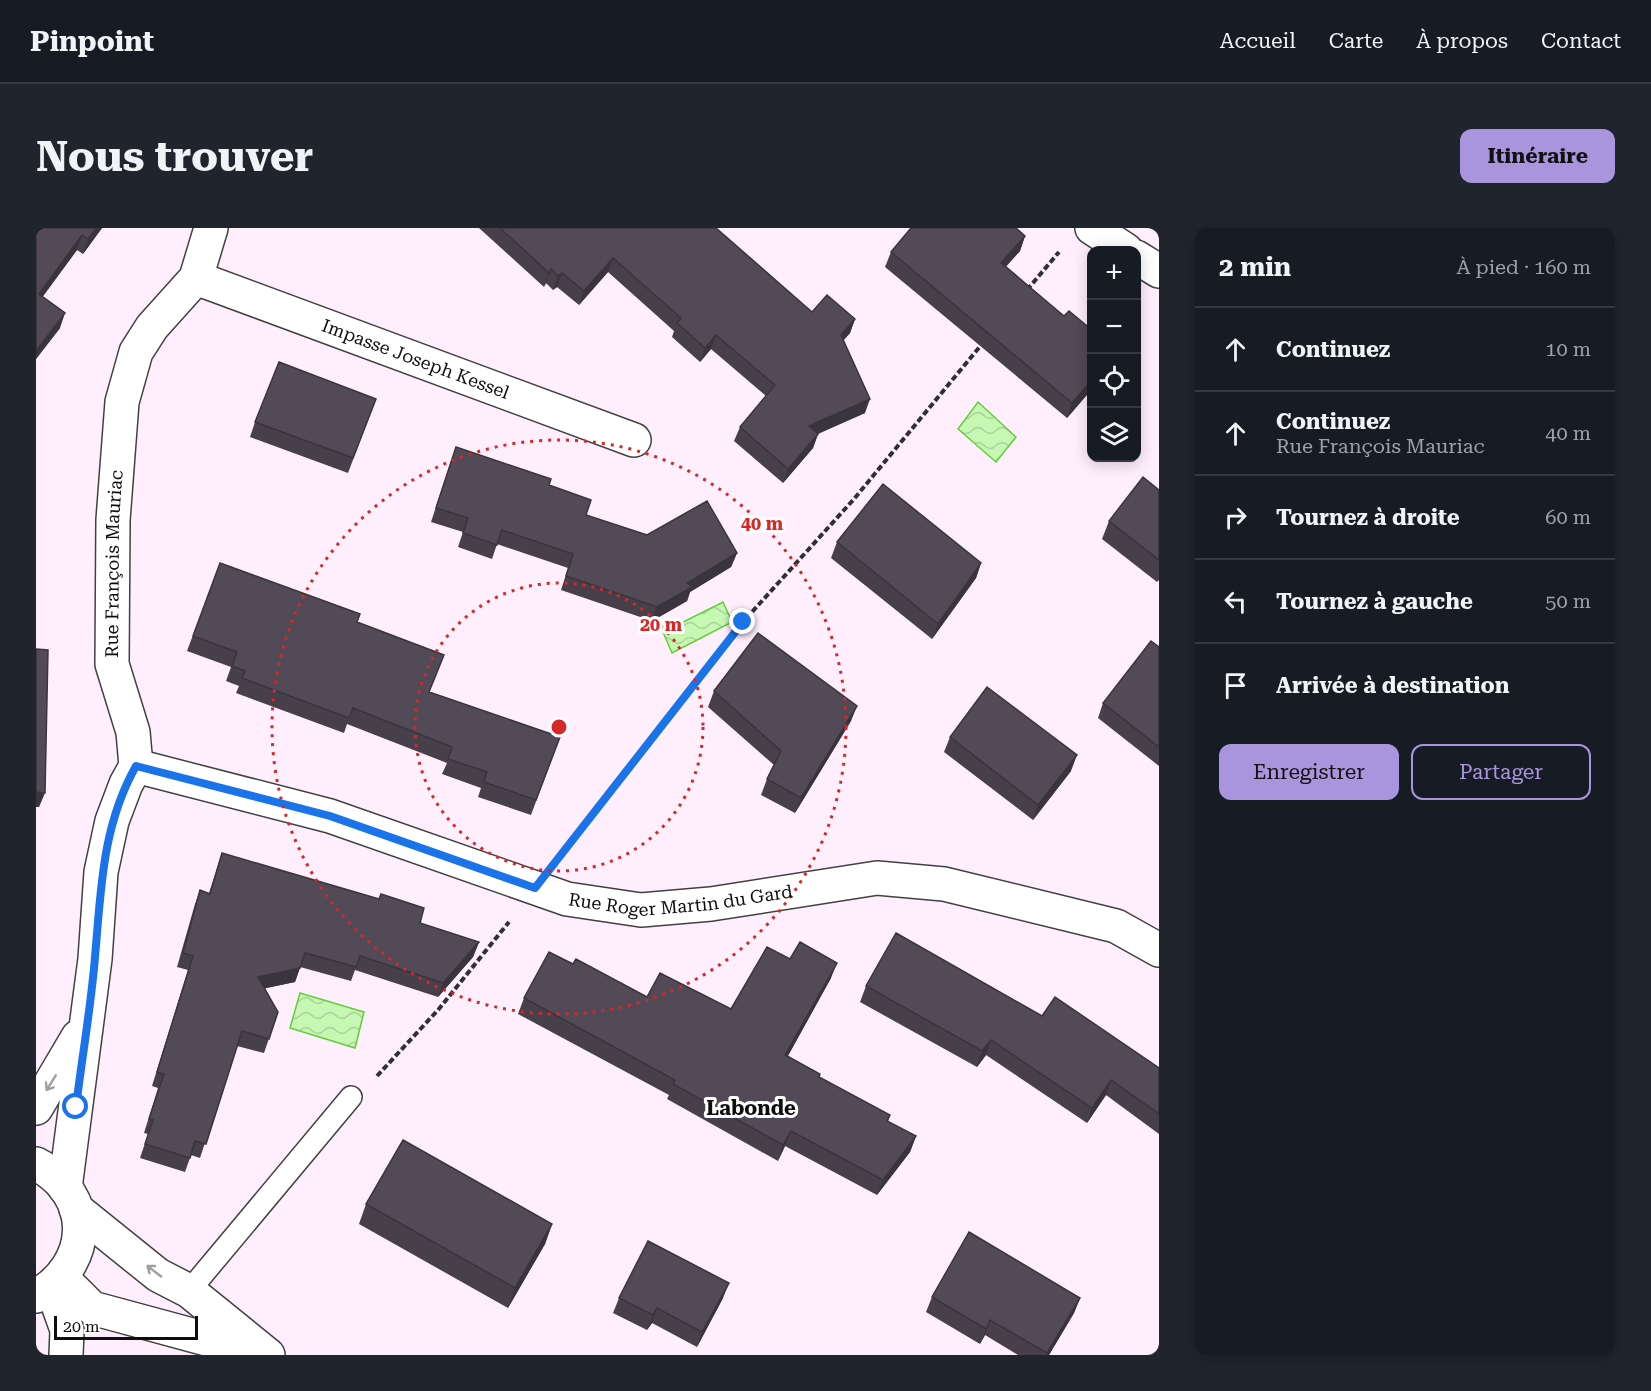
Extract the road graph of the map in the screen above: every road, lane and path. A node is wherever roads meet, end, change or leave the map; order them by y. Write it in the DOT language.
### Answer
graph roads {
  1 [pos="212,228"];
  2 [pos="1092,228"];
  3 [pos="1064,246"];
  4 [pos="1120,246"];
  5 [pos="1141,260"];
  6 [pos="1159,272"];
  7 [pos="196,278"];
  8 [pos="1027,291"];
  9 [pos="989,336"];
  10 [pos="634,440"];
  11 [pos="136,766"];
  12 [pos="535,888"];
  13 [pos="1159,950"];
  14 [pos="86,1022"];
  15 [pos="351,1097"];
  16 [pos="36,1108"];
  17 [pos="36,1164"];
  18 [pos="71,1198"];
  19 [pos="50,1287"];
  20 [pos="189,1291"];
  21 [pos="66,1355"];
  22 [pos="171,1355"];
  23 [pos="249,1355"];
  24 [pos="266,1355"];
  1 -- 7 [label="street, Rue François Mauriac"];
  2 -- 4 [label="street"];
  3 -- 8 [label="path"];
  5 -- 6 [label="street"];
  7 -- 10 [label="street, Impasse Joseph Kessel"];
  7 -- 11 [label="street, Rue François Mauriac"];
  9 -- 12 [label="path"];
  11 -- 12 [label="street, Rue Roger Martin du Gard"];
  11 -- 14 [label="street"];
  12 -- 13 [label="street, Rue Roger Martin du Gard"];
  12 -- 15 [label="path"];
  14 -- 16 [label="street, one-way"];
  14 -- 18 [label="street"];
  15 -- 20 [label="lane"];
  17 -- 18 [label="street"];
  18 -- 19 [label="street"];
  20 -- 18 [label="street, one-way"];
  19 -- 21 [label="street"];
  19 -- 24 [label="street"];
  20 -- 24 [label="street"];
  22 -- 23 [label="street"];
}
